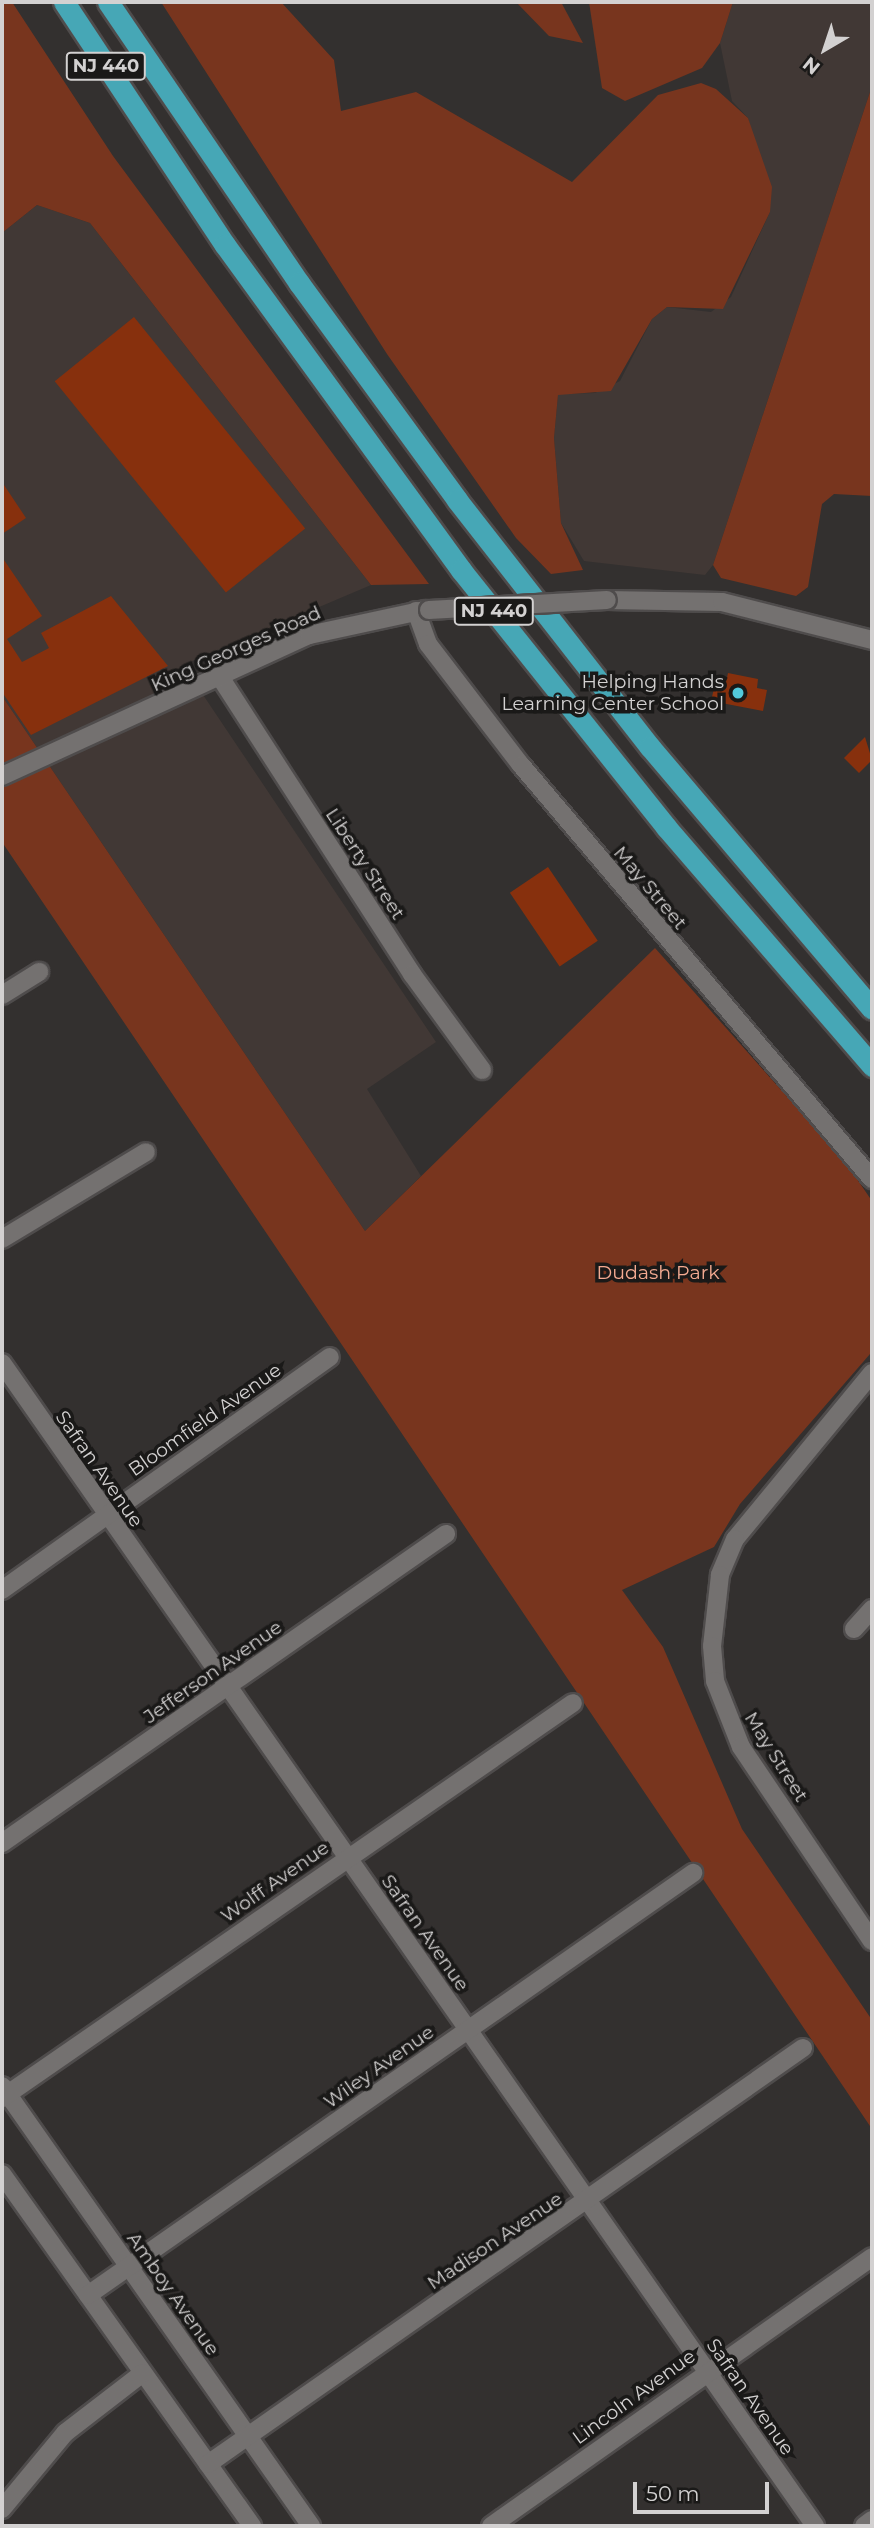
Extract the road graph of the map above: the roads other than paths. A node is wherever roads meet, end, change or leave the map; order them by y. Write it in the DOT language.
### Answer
graph roads {
  1 [pos="64,2"];
  2 [pos="109,2"];
  3 [pos="422,611"];
  4 [pos="872,640"];
  5 [pos="220,677"];
  6 [pos="2,776"];
  7 [pos="39,972"];
  8 [pos="2,995"];
  9 [pos="872,1009"];
  10 [pos="872,1066"];
  11 [pos="482,1070"];
  12 [pos="146,1152"];
  13 [pos="872,1179"];
  14 [pos="2,1239"];
  15 [pos="330,1357"];
  16 [pos="2,1363"];
  17 [pos="872,1373"];
  18 [pos="106,1516"];
  19 [pos="446,1534"];
  20 [pos="2,1590"];
  21 [pos="872,1609"];
  22 [pos="854,1629"];
  23 [pos="227,1688"];
  24 [pos="573,1703"];
  25 [pos="2,1843"];
  26 [pos="346,1858"];
  27 [pos="694,1873"];
  28 [pos="872,1941"];
  29 [pos="468,2032"];
  30 [pos="803,2048"];
  31 [pos="4,2093"];
  32 [pos="2,2174"];
  33 [pos="588,2203"];
  34 [pos="872,2257"];
  35 [pos="128,2267"];
  36 [pos="88,2295"];
  37 [pos="706,2371"];
  38 [pos="143,2373"];
  39 [pos="247,2436"];
  40 [pos="208,2464"];
  41 [pos="2,2509"];
  42 [pos="872,2520"];
  43 [pos="252,2526"];
  44 [pos="311,2526"];
  45 [pos="491,2526"];
  46 [pos="815,2526"];
  47 [pos="864,2526"];
  1 -- 10 [label="highway, NJ 440"];
  2 -- 9 [label="highway, NJ 440"];
  3 -- 4 [label="street, King Georges Road, bridge"];
  3 -- 5 [label="street, King Georges Road"];
  3 -- 13 [label="street, May Street"];
  5 -- 6 [label="street, King Georges Road"];
  5 -- 11 [label="street, Liberty Street"];
  7 -- 8 [label="street"];
  12 -- 14 [label="street"];
  15 -- 18 [label="street, Bloomfield Avenue"];
  16 -- 18 [label="street, Safran Avenue"];
  17 -- 28 [label="street, May Street"];
  18 -- 20 [label="street, Bloomfield Avenue"];
  18 -- 23 [label="street, Safran Avenue"];
  19 -- 23 [label="street, Jefferson Avenue"];
  21 -- 22 [label="street"];
  23 -- 25 [label="street, Jefferson Avenue"];
  23 -- 26 [label="street, Safran Avenue"];
  24 -- 26 [label="street, Wolff Avenue"];
  26 -- 29 [label="street, Safran Avenue"];
  26 -- 31 [label="street, Wolff Avenue"];
  27 -- 29 [label="street, Wiley Avenue"];
  29 -- 33 [label="street, Safran Avenue"];
  29 -- 35 [label="street, Wiley Avenue"];
  30 -- 33 [label="street, Madison Avenue"];
  31 -- 35 [label="street, Amboy Avenue"];
  32 -- 36 [label="street"];
  33 -- 37 [label="street, Safran Avenue"];
  33 -- 39 [label="street, Madison Avenue"];
  34 -- 37 [label="street, Lincoln Avenue"];
  35 -- 36 [label="street, Wiley Avenue"];
  35 -- 39 [label="street, Amboy Avenue"];
  36 -- 38 [label="street"];
  37 -- 45 [label="street, Lincoln Avenue"];
  37 -- 46 [label="street, Safran Avenue"];
  38 -- 40 [label="street"];
  38 -- 41 [label="street"];
  39 -- 40 [label="street, Madison Avenue"];
  39 -- 44 [label="street, Amboy Avenue"];
  40 -- 43 [label="street"];
  42 -- 47 [label="street"];
}
